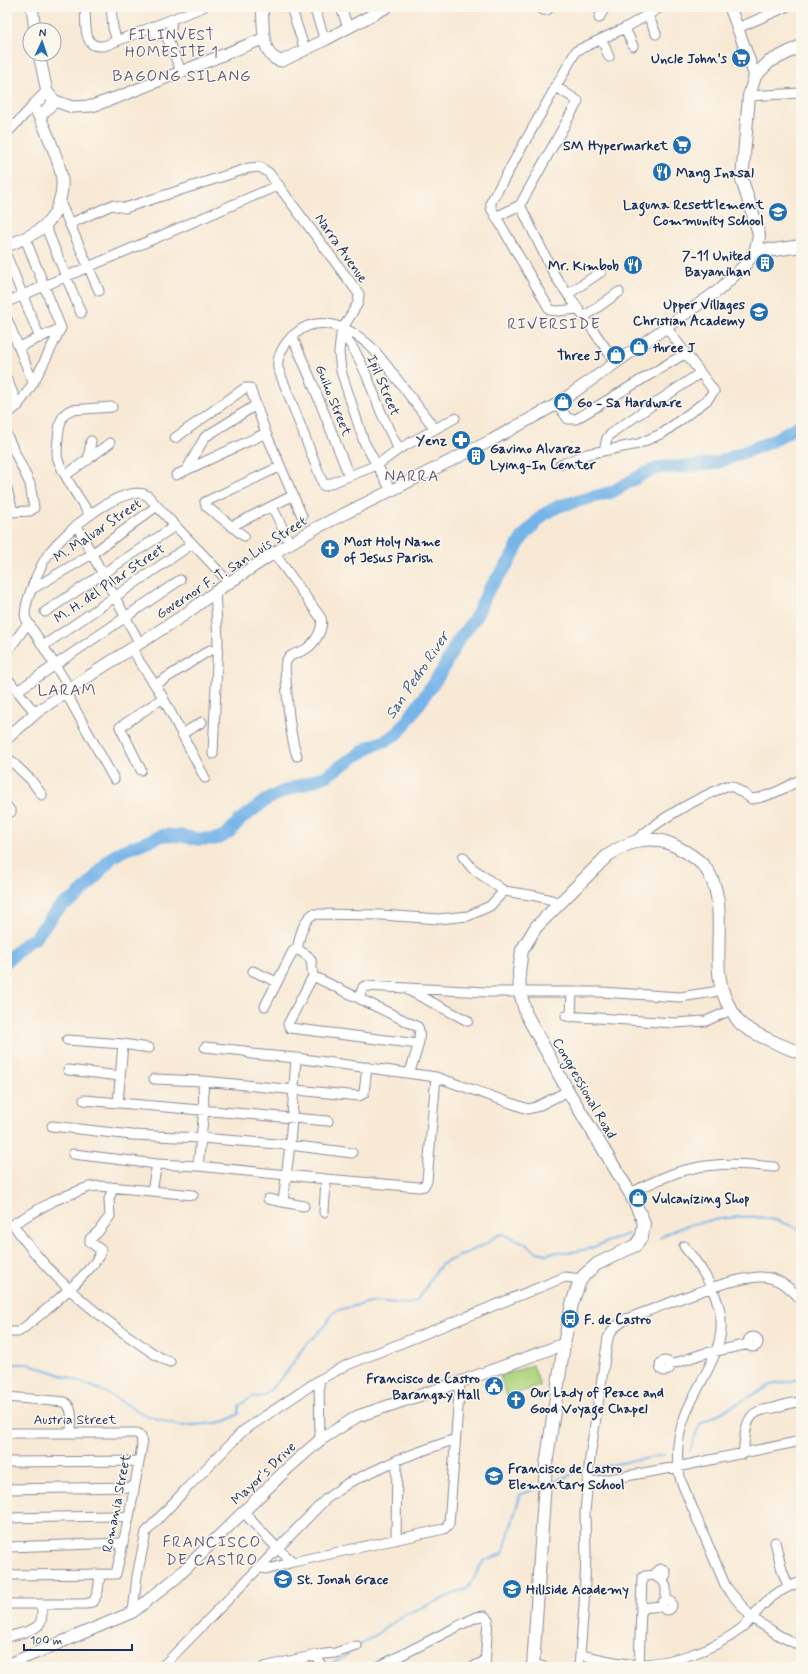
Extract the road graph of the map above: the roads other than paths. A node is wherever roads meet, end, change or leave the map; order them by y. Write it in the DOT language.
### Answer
graph roads {
  1 [pos="32,7"];
  2 [pos="85,7"];
  3 [pos="111,7"];
  4 [pos="203,7"];
  5 [pos="262,7"];
  6 [pos="291,7"];
  7 [pos="314,7"];
  8 [pos="341,7"];
  9 [pos="387,7"];
  10 [pos="539,7"];
  11 [pos="550,7"];
  12 [pos="605,7"];
  13 [pos="661,7"];
  14 [pos="730,7"];
  15 [pos="783,8"];
  16 [pos="370,11"];
  17 [pos="648,15"];
  18 [pos="599,18"];
  19 [pos="172,20"];
  20 [pos="34,22"];
  21 [pos="150,28"];
  22 [pos="348,28"];
  23 [pos="625,28"];
  24 [pos="738,28"];
  25 [pos="656,34"];
  26 [pos="166,35"];
  27 [pos="265,38"];
  28 [pos="325,40"];
  29 [pos="602,40"];
  30 [pos="117,41"];
  31 [pos="633,46"];
  32 [pos="801,46"];
  33 [pos="305,50"];
  34 [pos="609,57"];
  35 [pos="41,62"];
  36 [pos="180,71"];
  37 [pos="755,76"];
  38 [pos="555,86"];
  39 [pos="47,92"];
  40 [pos="801,94"];
  41 [pos="749,96"];
  42 [pos="55,100"];
  43 [pos="33,106"];
  44 [pos="40,116"];
  45 [pos="7,133"];
  46 [pos="279,185"];
  47 [pos="60,202"];
  48 [pos="520,205"];
  49 [pos="496,217"];
  50 [pos="69,224"];
  51 [pos="45,225"];
  52 [pos="24,238"];
  53 [pos="7,246"];
  54 [pos="801,246"];
  55 [pos="756,249"];
  56 [pos="7,257"];
  57 [pos="88,267"];
  58 [pos="601,272"];
  59 [pos="66,276"];
  60 [pos="44,286"];
  61 [pos="99,291"];
  62 [pos="619,292"];
  63 [pos="568,294"];
  64 [pos="22,295"];
  65 [pos="7,302"];
  66 [pos="82,313"];
  67 [pos="581,313"];
  68 [pos="7,319"];
  69 [pos="666,327"];
  70 [pos="61,328"];
  71 [pos="342,331"];
  72 [pos="292,336"];
  73 [pos="40,338"];
  74 [pos="19,348"];
  75 [pos="686,353"];
  76 [pos="615,363"];
  77 [pos="700,373"];
  78 [pos="7,379"];
  79 [pos="33,382"];
  80 [pos="557,404"];
  81 [pos="256,405"];
  82 [pos="18,406"];
  83 [pos="112,407"];
  84 [pos="7,414"];
  85 [pos="455,418"];
  86 [pos="435,429"];
  87 [pos="266,433"];
  88 [pos="7,436"];
  89 [pos="175,438"];
  90 [pos="91,441"];
  91 [pos="110,443"];
  92 [pos="399,449"];
  93 [pos="604,450"];
  94 [pos="88,460"];
  95 [pos="377,465"];
  96 [pos="560,465"];
  97 [pos="279,467"];
  98 [pos="187,469"];
  99 [pos="66,474"];
  100 [pos="176,475"];
  101 [pos="349,476"];
  102 [pos="7,490"];
  103 [pos="391,490"];
  104 [pos="292,496"];
  105 [pos="157,506"];
  106 [pos="272,506"];
  107 [pos="10,512"];
  108 [pos="90,515"];
  109 [pos="302,516"];
  110 [pos="77,526"];
  111 [pos="175,526"];
  112 [pos="232,526"];
  113 [pos="244,536"];
  114 [pos="192,544"];
  115 [pos="290,544"];
  116 [pos="274,553"];
  117 [pos="92,554"];
  118 [pos="103,575"];
  119 [pos="180,580"];
  120 [pos="229,583"];
  121 [pos="32,589"];
  122 [pos="215,592"];
  123 [pos="115,597"];
  124 [pos="45,612"];
  125 [pos="126,618"];
  126 [pos="28,623"];
  127 [pos="43,646"];
  128 [pos="137,646"];
  129 [pos="210,650"];
  130 [pos="7,652"];
  131 [pos="55,665"];
  132 [pos="7,678"];
  133 [pos="155,685"];
  134 [pos="17,690"];
  135 [pos="68,691"];
  136 [pos="163,698"];
  137 [pos="32,709"];
  138 [pos="202,722"];
  139 [pos="182,734"];
  140 [pos="7,738"];
  141 [pos="213,754"];
  142 [pos="297,756"];
  143 [pos="7,757"];
  144 [pos="140,770"];
  145 [pos="205,778"];
  146 [pos="114,779"];
  147 [pos="801,779"];
  148 [pos="42,795"];
  149 [pos="635,841"];
  150 [pos="463,857"];
  151 [pos="504,891"];
  152 [pos="557,906"];
  153 [pos="297,949"];
  154 [pos="254,970"];
  155 [pos="313,976"];
  156 [pos="278,982"];
  157 [pos="405,988"];
  158 [pos="722,989"];
  159 [pos="520,992"];
  160 [pos="572,992"];
  161 [pos="359,998"];
  162 [pos="265,1006"];
  163 [pos="732,1010"];
  164 [pos="468,1021"];
  165 [pos="66,1040"];
  166 [pos="124,1044"];
  167 [pos="418,1044"];
  168 [pos="205,1047"];
  169 [pos="150,1048"];
  170 [pos="801,1053"];
  171 [pos="296,1058"];
  172 [pos="367,1067"];
  173 [pos="68,1070"];
  174 [pos="410,1072"];
  175 [pos="120,1076"];
  176 [pos="436,1077"];
  177 [pos="154,1079"];
  178 [pos="203,1081"];
  179 [pos="294,1090"];
  180 [pos="568,1091"];
  181 [pos="84,1100"];
  182 [pos="118,1103"];
  183 [pos="204,1110"];
  184 [pos="291,1117"];
  185 [pos="328,1121"];
  186 [pos="52,1126"];
  187 [pos="201,1138"];
  188 [pos="290,1145"];
  189 [pos="352,1153"];
  190 [pos="73,1154"];
  191 [pos="157,1164"];
  192 [pos="198,1166"];
  193 [pos="774,1167"];
  194 [pos="286,1176"];
  195 [pos="326,1179"];
  196 [pos="113,1188"];
  197 [pos="152,1191"];
  198 [pos="630,1193"];
  199 [pos="193,1195"];
  200 [pos="268,1199"];
  201 [pos="283,1202"];
  202 [pos="304,1206"];
  203 [pos="324,1212"];
  204 [pos="684,1246"];
  205 [pos="581,1279"];
  206 [pos="712,1287"];
  207 [pos="69,1290"];
  208 [pos="801,1300"];
  209 [pos="7,1332"];
  210 [pos="564,1344"];
  211 [pos="749,1344"];
  212 [pos="717,1351"];
  213 [pos="170,1362"];
  214 [pos="670,1364"];
  215 [pos="319,1380"];
  216 [pos="460,1382"];
  217 [pos="7,1397"];
  218 [pos="801,1402"];
  219 [pos="7,1433"];
  220 [pos="71,1433"];
  221 [pos="141,1437"];
  222 [pos="455,1439"];
  223 [pos="320,1440"];
  224 [pos="801,1441"];
  225 [pos="743,1454"];
  226 [pos="397,1460"];
  227 [pos="139,1461"];
  228 [pos="7,1462"];
  229 [pos="677,1467"];
  230 [pos="587,1483"];
  231 [pos="134,1487"];
  232 [pos="7,1489"];
  233 [pos="244,1512"];
  234 [pos="7,1518"];
  235 [pos="129,1518"];
  236 [pos="396,1540"];
  237 [pos="775,1542"];
  238 [pos="123,1543"];
  239 [pos="7,1547"];
  240 [pos="278,1549"];
  241 [pos="294,1562"];
  242 [pos="260,1568"];
  243 [pos="100,1574"];
  244 [pos="7,1575"];
  245 [pos="801,1582"];
  246 [pos="788,1586"];
  247 [pos="7,1604"];
  248 [pos="41,1604"];
  249 [pos="641,1608"];
  250 [pos="132,1612"];
  251 [pos="752,1618"];
  252 [pos="7,1637"];
  253 [pos="357,1646"];
  254 [pos="801,1646"];
  255 [pos="316,1655"];
  256 [pos="581,1656"];
  257 [pos="485,1664"];
  258 [pos="7,1665"];
  259 [pos="533,1666"];
  260 [pos="639,1666"];
  261 [pos="162,1667"];
  262 [pos="264,1667"];
  263 [pos="322,1667"];
  264 [pos="378,1667"];
  265 [pos="473,1667"];
  266 [pos="545,1667"];
  267 [pos="579,1667"];
  1 -- 20 [label="street"];
  2 -- 30 [label="street"];
  3 -- 30 [label="street"];
  4 -- 19 [label="street"];
  5 -- 27 [label="street"];
  6 -- 33 [label="street"];
  7 -- 28 [label="street"];
  8 -- 22 [label="street"];
  9 -- 16 [label="street"];
  10 -- 11 [label="street"];
  12 -- 18 [label="street"];
  13 -- 17 [label="street"];
  14 -- 24 [label="street"];
  15 -- 24 [label="street"];
  16 -- 22 [label="street"];
  17 -- 23 [label="street"];
  17 -- 25 [label="street"];
  19 -- 21 [label="street"];
  19 -- 26 [label="street"];
  21 -- 26 [label="street"];
  21 -- 30 [label="street"];
  22 -- 28 [label="street"];
  23 -- 29 [label="street"];
  23 -- 31 [label="street"];
  24 -- 37 [label="street"];
  26 -- 36 [label="street"];
  27 -- 33 [label="street"];
  27 -- 36 [label="street"];
  28 -- 33 [label="street"];
  29 -- 34 [label="street"];
  29 -- 38 [label="street"];
  32 -- 37 [label="main road"];
  35 -- 39 [label="street"];
  36 -- 42 [label="street"];
  37 -- 41 [label="main road"];
  38 -- 48 [label="street"];
  38 -- 49 [label="street"];
  39 -- 42 [label="street"];
  39 -- 43 [label="street"];
  40 -- 41 [label="street"];
  41 -- 55 [label="main road"];
  42 -- 44 [label="street"];
  43 -- 44 [label="street"];
  43 -- 45 [label="street"];
  44 -- 47 [label="street"];
  46 -- 50 [label="street, Narra Avenue"];
  46 -- 57 [label="street"];
  46 -- 71 [label="street, Narra Avenue"];
  47 -- 50 [label="street"];
  47 -- 51 [label="street"];
  48 -- 49 [label="street"];
  48 -- 63 [label="street"];
  49 -- 67 [label="street"];
  50 -- 57 [label="street"];
  51 -- 52 [label="street"];
  51 -- 59 [label="street"];
  52 -- 53 [label="street"];
  52 -- 60 [label="street"];
  54 -- 55 [label="main road"];
  55 -- 69 [label="street, Governor F. T. San Luis Street"];
  56 -- 64 [label="street"];
  57 -- 59 [label="street"];
  57 -- 61 [label="street"];
  58 -- 63 [label="street"];
  59 -- 60 [label="street"];
  59 -- 66 [label="street"];
  60 -- 64 [label="street"];
  60 -- 70 [label="street"];
  62 -- 67 [label="street"];
  63 -- 67 [label="street"];
  64 -- 65 [label="street"];
  64 -- 73 [label="street"];
  67 -- 76 [label="street"];
  68 -- 74 [label="street"];
  69 -- 75 [label="street"];
  69 -- 76 [label="street, Governor F. T. San Luis Street"];
  70 -- 73 [label="street"];
  70 -- 79 [label="street"];
  71 -- 72 [label="street"];
  71 -- 86 [label="street"];
  71 -- 92 [label="street, Ipil Street"];
  71 -- 95 [label="street, Narra Avenue"];
  72 -- 101 [label="street, Guiho Street"];
  72 -- 101 [label="street"];
  73 -- 74 [label="street"];
  74 -- 79 [label="street"];
  75 -- 77 [label="street"];
  75 -- 80 [label="street"];
  76 -- 80 [label="street, Governor F. T. San Luis Street"];
  77 -- 93 [label="street"];
  77 -- 93 [label="street"];
  78 -- 82 [label="street"];
  79 -- 82 [label="street"];
  80 -- 103 [label="street, Governor F. T. San Luis Street"];
  81 -- 87 [label="street"];
  81 -- 89 [label="street"];
  81 -- 98 [label="street"];
  82 -- 84 [label="street"];
  83 -- 99 [label="street"];
  85 -- 86 [label="street"];
  86 -- 92 [label="street"];
  87 -- 97 [label="street"];
  87 -- 98 [label="street"];
  88 -- 107 [label="street"];
  90 -- 94 [label="street"];
  91 -- 94 [label="street"];
  92 -- 95 [label="street"];
  93 -- 96 [label="street"];
  94 -- 99 [label="street"];
  95 -- 101 [label="street"];
  95 -- 103 [label="street, Narra Avenue"];
  97 -- 104 [label="street"];
  97 -- 112 [label="street"];
  98 -- 100 [label="street"];
  99 -- 108 [label="street"];
  102 -- 107 [label="street"];
  103 -- 115 [label="street, Governor F. T. San Luis Street"];
  104 -- 106 [label="street"];
  104 -- 109 [label="street"];
  105 -- 108 [label="street"];
  105 -- 111 [label="street"];
  105 -- 117 [label="street, M. Malvar Street"];
  106 -- 112 [label="street"];
  106 -- 115 [label="street"];
  108 -- 110 [label="street"];
  110 -- 117 [label="street"];
  110 -- 121 [label="street"];
  111 -- 114 [label="street"];
  111 -- 118 [label="street"];
  112 -- 113 [label="street"];
  114 -- 120 [label="street"];
  114 -- 123 [label="street, M. H. del Pilar Street"];
  115 -- 116 [label="street, Governor F. T. San Luis Street"];
  116 -- 120 [label="street, Governor F. T. San Luis Street"];
  116 -- 142 [label="street"];
  117 -- 118 [label="street"];
  117 -- 121 [label="street, M. Malvar Street"];
  118 -- 123 [label="street"];
  118 -- 124 [label="street"];
  119 -- 125 [label="street"];
  120 -- 122 [label="street, Governor F. T. San Luis Street"];
  121 -- 126 [label="street"];
  122 -- 128 [label="street, Governor F. T. San Luis Street"];
  122 -- 141 [label="street"];
  123 -- 125 [label="street"];
  123 -- 127 [label="street, M. H. del Pilar Street"];
  125 -- 128 [label="street"];
  125 -- 131 [label="street"];
  126 -- 127 [label="street"];
  126 -- 130 [label="street"];
  127 -- 131 [label="street"];
  128 -- 133 [label="street"];
  128 -- 135 [label="street, Governor F. T. San Luis Street"];
  129 -- 133 [label="street"];
  131 -- 134 [label="street"];
  131 -- 135 [label="street"];
  132 -- 134 [label="street"];
  133 -- 136 [label="street"];
  134 -- 137 [label="street"];
  135 -- 140 [label="street, Governor F. T. San Luis Street"];
  135 -- 146 [label="street"];
  136 -- 139 [label="street"];
  136 -- 144 [label="street"];
  138 -- 139 [label="street"];
  139 -- 145 [label="street"];
  143 -- 148 [label="street"];
  147 -- 149 [label="street"];
  149 -- 152 [label="main road, Congressional Road"];
  149 -- 158 [label="main road, Congressional Road"];
  150 -- 151 [label="street"];
  151 -- 152 [label="street"];
  151 -- 153 [label="street"];
  152 -- 159 [label="main road, Congressional Road"];
  153 -- 155 [label="street"];
  153 -- 156 [label="street"];
  154 -- 156 [label="street"];
  155 -- 161 [label="street"];
  155 -- 167 [label="street"];
  156 -- 162 [label="street"];
  157 -- 159 [label="street"];
  157 -- 161 [label="street"];
  157 -- 164 [label="street"];
  158 -- 160 [label="street"];
  158 -- 163 [label="main road, Congressional Road"];
  159 -- 160 [label="street"];
  159 -- 180 [label="main road, Congressional Road"];
  160 -- 163 [label="street"];
  161 -- 167 [label="street"];
  163 -- 170 [label="main road, Congressional Road"];
  165 -- 166 [label="street"];
  166 -- 169 [label="street"];
  166 -- 175 [label="street"];
  167 -- 174 [label="street"];
  168 -- 171 [label="street"];
  171 -- 172 [label="street"];
  171 -- 179 [label="street"];
  172 -- 174 [label="street"];
  172 -- 179 [label="street"];
  173 -- 175 [label="street"];
  174 -- 176 [label="street"];
  175 -- 182 [label="street"];
  176 -- 180 [label="street"];
  176 -- 195 [label="street"];
  177 -- 178 [label="street"];
  178 -- 179 [label="street"];
  178 -- 183 [label="street"];
  179 -- 184 [label="street"];
  180 -- 198 [label="main road, Congressional Road"];
  181 -- 182 [label="street"];
  182 -- 183 [label="street"];
  183 -- 184 [label="street"];
  183 -- 187 [label="street"];
  184 -- 185 [label="street"];
  184 -- 188 [label="street"];
  186 -- 187 [label="street"];
  187 -- 188 [label="street"];
  187 -- 192 [label="street"];
  188 -- 189 [label="street"];
  188 -- 194 [label="street"];
  190 -- 191 [label="street"];
  191 -- 192 [label="street"];
  191 -- 197 [label="street"];
  192 -- 194 [label="street"];
  193 -- 198 [label="street"];
  194 -- 195 [label="street"];
  194 -- 201 [label="street"];
  195 -- 203 [label="street"];
  196 -- 197 [label="street"];
  196 -- 207 [label="street"];
  196 -- 207 [label="street"];
  197 -- 199 [label="street"];
  198 -- 205 [label="main road, Congressional Road"];
  200 -- 201 [label="street"];
  201 -- 202 [label="street"];
  204 -- 206 [label="street"];
  205 -- 210 [label="main road, Congressional Road"];
  205 -- 215 [label="street"];
  206 -- 208 [label="street"];
  206 -- 212 [label="street"];
  206 -- 230 [label="street"];
  207 -- 209 [label="street"];
  207 -- 213 [label="street"];
  210 -- 216 [label="street, Mayor's Drive"];
  210 -- 259 [label="main road, Congressional Road"];
  211 -- 212 [label="street"];
  212 -- 214 [label="street"];
  212 -- 229 [label="street"];
  215 -- 223 [label="street"];
  215 -- 250 [label="street"];
  216 -- 222 [label="street"];
  216 -- 223 [label="street, Mayor's Drive"];
  217 -- 220 [label="street"];
  218 -- 225 [label="street"];
  219 -- 220 [label="street, Austria Street"];
  220 -- 221 [label="street, Austria Street"];
  221 -- 227 [label="street, Romania Street"];
  222 -- 226 [label="street"];
  222 -- 236 [label="street"];
  223 -- 233 [label="street, Mayor's Drive"];
  224 -- 225 [label="street"];
  225 -- 229 [label="street"];
  226 -- 236 [label="street"];
  226 -- 240 [label="street"];
  227 -- 228 [label="street"];
  227 -- 231 [label="street, Romania Street"];
  229 -- 230 [label="street"];
  229 -- 251 [label="street"];
  230 -- 256 [label="street"];
  231 -- 232 [label="street"];
  231 -- 235 [label="street, Romania Street"];
  233 -- 240 [label="street"];
  233 -- 250 [label="street, Mayor's Drive"];
  234 -- 235 [label="street"];
  235 -- 238 [label="street, Romania Street"];
  236 -- 241 [label="street"];
  237 -- 246 [label="street"];
  238 -- 239 [label="street"];
  238 -- 243 [label="street, Romania Street"];
  240 -- 241 [label="street"];
  240 -- 242 [label="street"];
  241 -- 242 [label="street"];
  242 -- 261 [label="street"];
  243 -- 244 [label="street"];
  243 -- 248 [label="street"];
  245 -- 246 [label="street"];
  246 -- 251 [label="street"];
  247 -- 248 [label="street"];
  248 -- 252 [label="street"];
  249 -- 249 [label="street"];
  249 -- 260 [label="street"];
  250 -- 258 [label="street, Mayor's Drive"];
  251 -- 254 [label="street"];
  251 -- 260 [label="street"];
  253 -- 255 [label="street"];
  255 -- 262 [label="street"];
  255 -- 263 [label="street"];
  256 -- 260 [label="street"];
  256 -- 267 [label="street"];
  257 -- 264 [label="street"];
  257 -- 265 [label="street"];
  259 -- 266 [label="street"];
}
